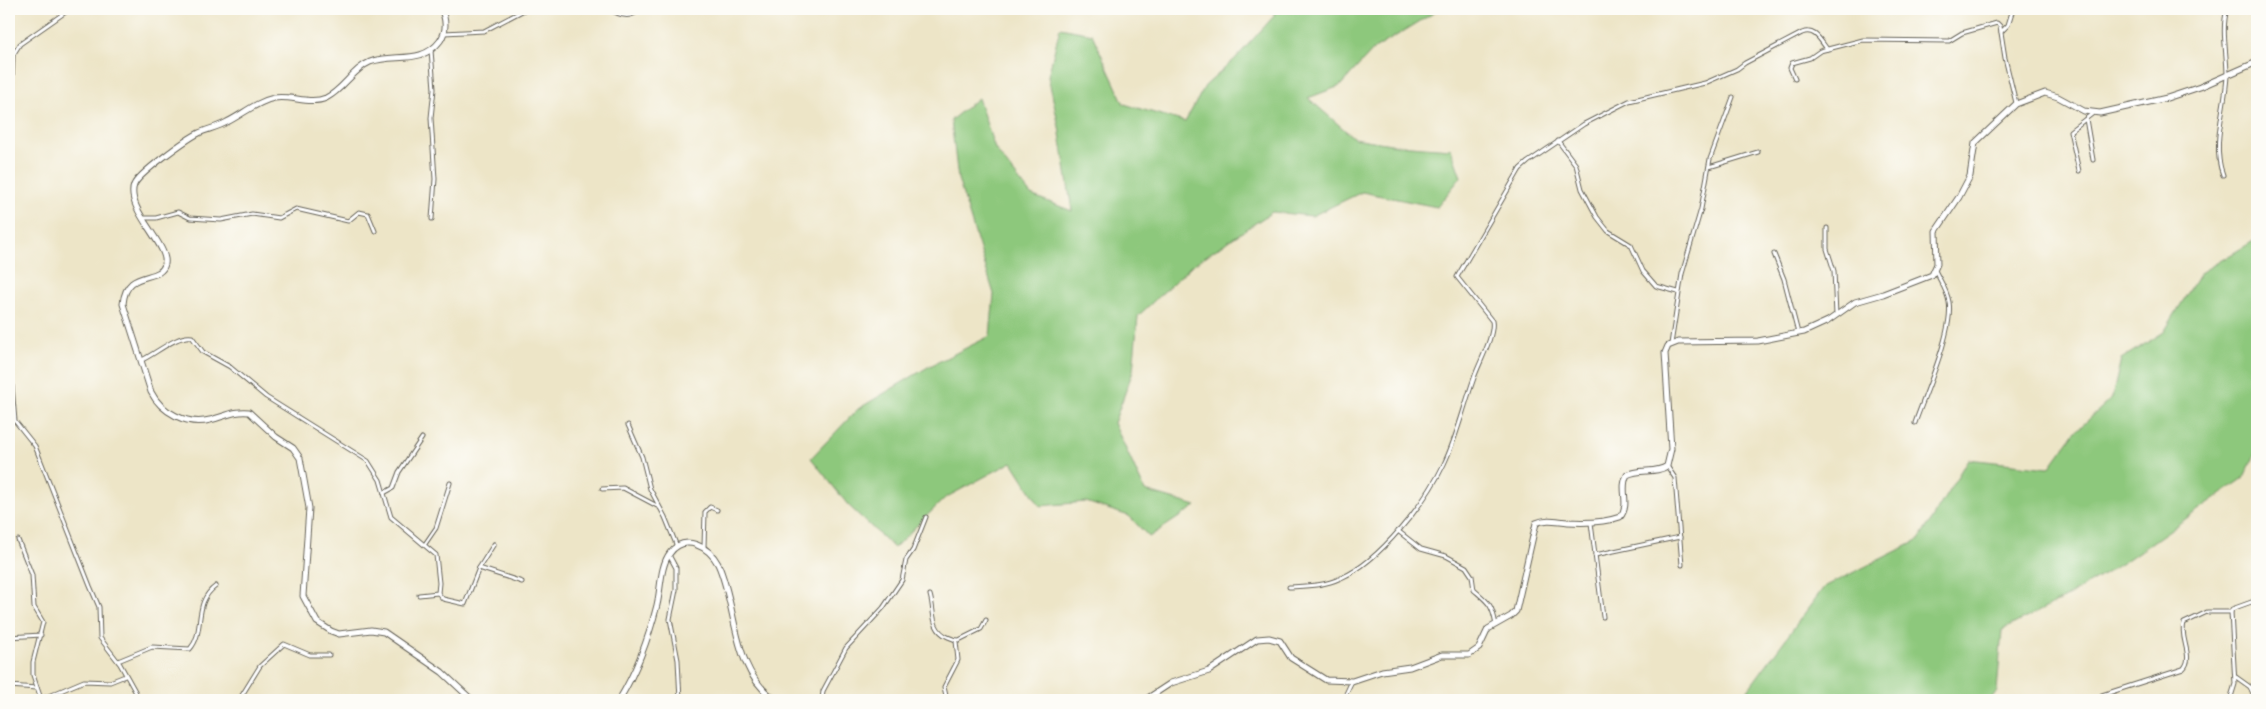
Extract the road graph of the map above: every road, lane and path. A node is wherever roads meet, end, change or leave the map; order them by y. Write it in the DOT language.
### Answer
graph roads {
  1 [pos="70,9"];
  2 [pos="440,9"];
  3 [pos="526,9"];
  4 [pos="609,9"];
  5 [pos="641,9"];
  6 [pos="2013,9"];
  7 [pos="2227,9"];
  8 [pos="2001,32"];
  9 [pos="444,33"];
  10 [pos="431,49"];
  11 [pos="1827,49"];
  12 [pos="2257,62"];
  13 [pos="2227,76"];
  14 [pos="1795,79"];
  15 [pos="1733,96"];
  16 [pos="2016,104"];
  17 [pos="2092,114"];
  18 [pos="2086,118"];
  19 [pos="1558,141"];
  20 [pos="1758,152"];
  21 [pos="2093,160"];
  22 [pos="1709,167"];
  23 [pos="2078,171"];
  24 [pos="2223,175"];
  25 [pos="142,218"];
  26 [pos="432,219"];
  27 [pos="1827,228"];
  28 [pos="375,231"];
  29 [pos="9,246"];
  30 [pos="1774,254"];
  31 [pos="1935,270"];
  32 [pos="1678,292"];
  33 [pos="1836,316"];
  34 [pos="1798,333"];
  35 [pos="1671,344"];
  36 [pos="9,351"];
  37 [pos="141,361"];
  38 [pos="1915,423"];
  39 [pos="628,425"];
  40 [pos="422,438"];
  41 [pos="1667,466"];
  42 [pos="450,483"];
  43 [pos="602,489"];
  44 [pos="384,494"];
  45 [pos="660,507"];
  46 [pos="717,510"];
  47 [pos="926,517"];
  48 [pos="1590,522"];
  49 [pos="1398,532"];
  50 [pos="1680,537"];
  51 [pos="18,540"];
  52 [pos="425,544"];
  53 [pos="494,544"];
  54 [pos="704,547"];
  55 [pos="675,548"];
  56 [pos="669,555"];
  57 [pos="1595,555"];
  58 [pos="1682,565"];
  59 [pos="479,568"];
  60 [pos="522,582"];
  61 [pos="216,586"];
  62 [pos="1289,587"];
  63 [pos="438,593"];
  64 [pos="419,595"];
  65 [pos="930,595"];
  66 [pos="2257,600"];
  67 [pos="2231,612"];
  68 [pos="1603,617"];
  69 [pos="986,620"];
  70 [pos="1496,625"];
  71 [pos="41,635"];
  72 [pos="9,637"];
  73 [pos="956,641"];
  74 [pos="329,655"];
  75 [pos="118,661"];
  76 [pos="125,676"];
  77 [pos="2235,676"];
  78 [pos="1352,681"];
  79 [pos="9,686"];
  80 [pos="37,688"];
  81 [pos="2102,695"];
  82 [pos="40,700"];
  83 [pos="140,700"];
  84 [pos="239,700"];
  85 [pos="472,700"];
  86 [pos="619,700"];
  87 [pos="680,700"];
  88 [pos="776,700"];
  89 [pos="822,700"];
  90 [pos="947,700"];
  91 [pos="1145,700"];
  92 [pos="1343,700"];
  93 [pos="2230,700"];
  94 [pos="2256,700"];
  1 -- 29 [label="street"];
  2 -- 9 [label="street"];
  3 -- 9 [label="street"];
  4 -- 5 [label="street"];
  6 -- 8 [label="street"];
  7 -- 13 [label="street"];
  8 -- 11 [label="street"];
  8 -- 16 [label="street"];
  9 -- 10 [label="street"];
  10 -- 25 [label="street"];
  10 -- 26 [label="street"];
  11 -- 14 [label="street"];
  11 -- 19 [label="street"];
  12 -- 13 [label="street"];
  13 -- 17 [label="street"];
  13 -- 24 [label="street"];
  15 -- 22 [label="street"];
  16 -- 17 [label="street"];
  16 -- 31 [label="street"];
  17 -- 18 [label="street"];
  18 -- 21 [label="street"];
  18 -- 23 [label="street"];
  19 -- 32 [label="street"];
  19 -- 49 [label="street"];
  20 -- 22 [label="street"];
  22 -- 32 [label="street"];
  25 -- 28 [label="street"];
  25 -- 37 [label="street"];
  27 -- 33 [label="street"];
  30 -- 34 [label="street"];
  31 -- 33 [label="street"];
  31 -- 38 [label="street"];
  32 -- 35 [label="street"];
  33 -- 34 [label="street"];
  34 -- 35 [label="street"];
  35 -- 41 [label="street"];
  36 -- 75 [label="street"];
  37 -- 44 [label="street"];
  37 -- 85 [label="street"];
  39 -- 45 [label="street"];
  40 -- 44 [label="street"];
  41 -- 48 [label="street"];
  41 -- 50 [label="street"];
  42 -- 52 [label="street"];
  43 -- 45 [label="street"];
  44 -- 52 [label="street"];
  45 -- 55 [label="street"];
  46 -- 54 [label="street"];
  47 -- 89 [label="street"];
  48 -- 57 [label="street"];
  48 -- 70 [label="street"];
  49 -- 62 [label="street"];
  49 -- 70 [label="street"];
  50 -- 57 [label="street"];
  50 -- 58 [label="street"];
  51 -- 71 [label="street"];
  52 -- 63 [label="street"];
  53 -- 59 [label="street"];
  54 -- 55 [label="street"];
  54 -- 88 [label="street"];
  55 -- 56 [label="street"];
  56 -- 86 [label="street"];
  56 -- 87 [label="street"];
  57 -- 68 [label="street"];
  59 -- 60 [label="street"];
  59 -- 63 [label="street"];
  61 -- 75 [label="street"];
  63 -- 64 [label="street"];
  65 -- 73 [label="street"];
  66 -- 67 [label="street"];
  67 -- 77 [label="street"];
  67 -- 81 [label="street"];
  69 -- 73 [label="street"];
  70 -- 78 [label="street"];
  71 -- 72 [label="street"];
  71 -- 80 [label="street"];
  73 -- 90 [label="street"];
  74 -- 84 [label="street"];
  75 -- 76 [label="street"];
  76 -- 82 [label="street"];
  76 -- 83 [label="street"];
  77 -- 93 [label="street"];
  77 -- 94 [label="street"];
  78 -- 91 [label="street"];
  78 -- 92 [label="street"];
  79 -- 80 [label="street"];
  80 -- 82 [label="street"];
}
